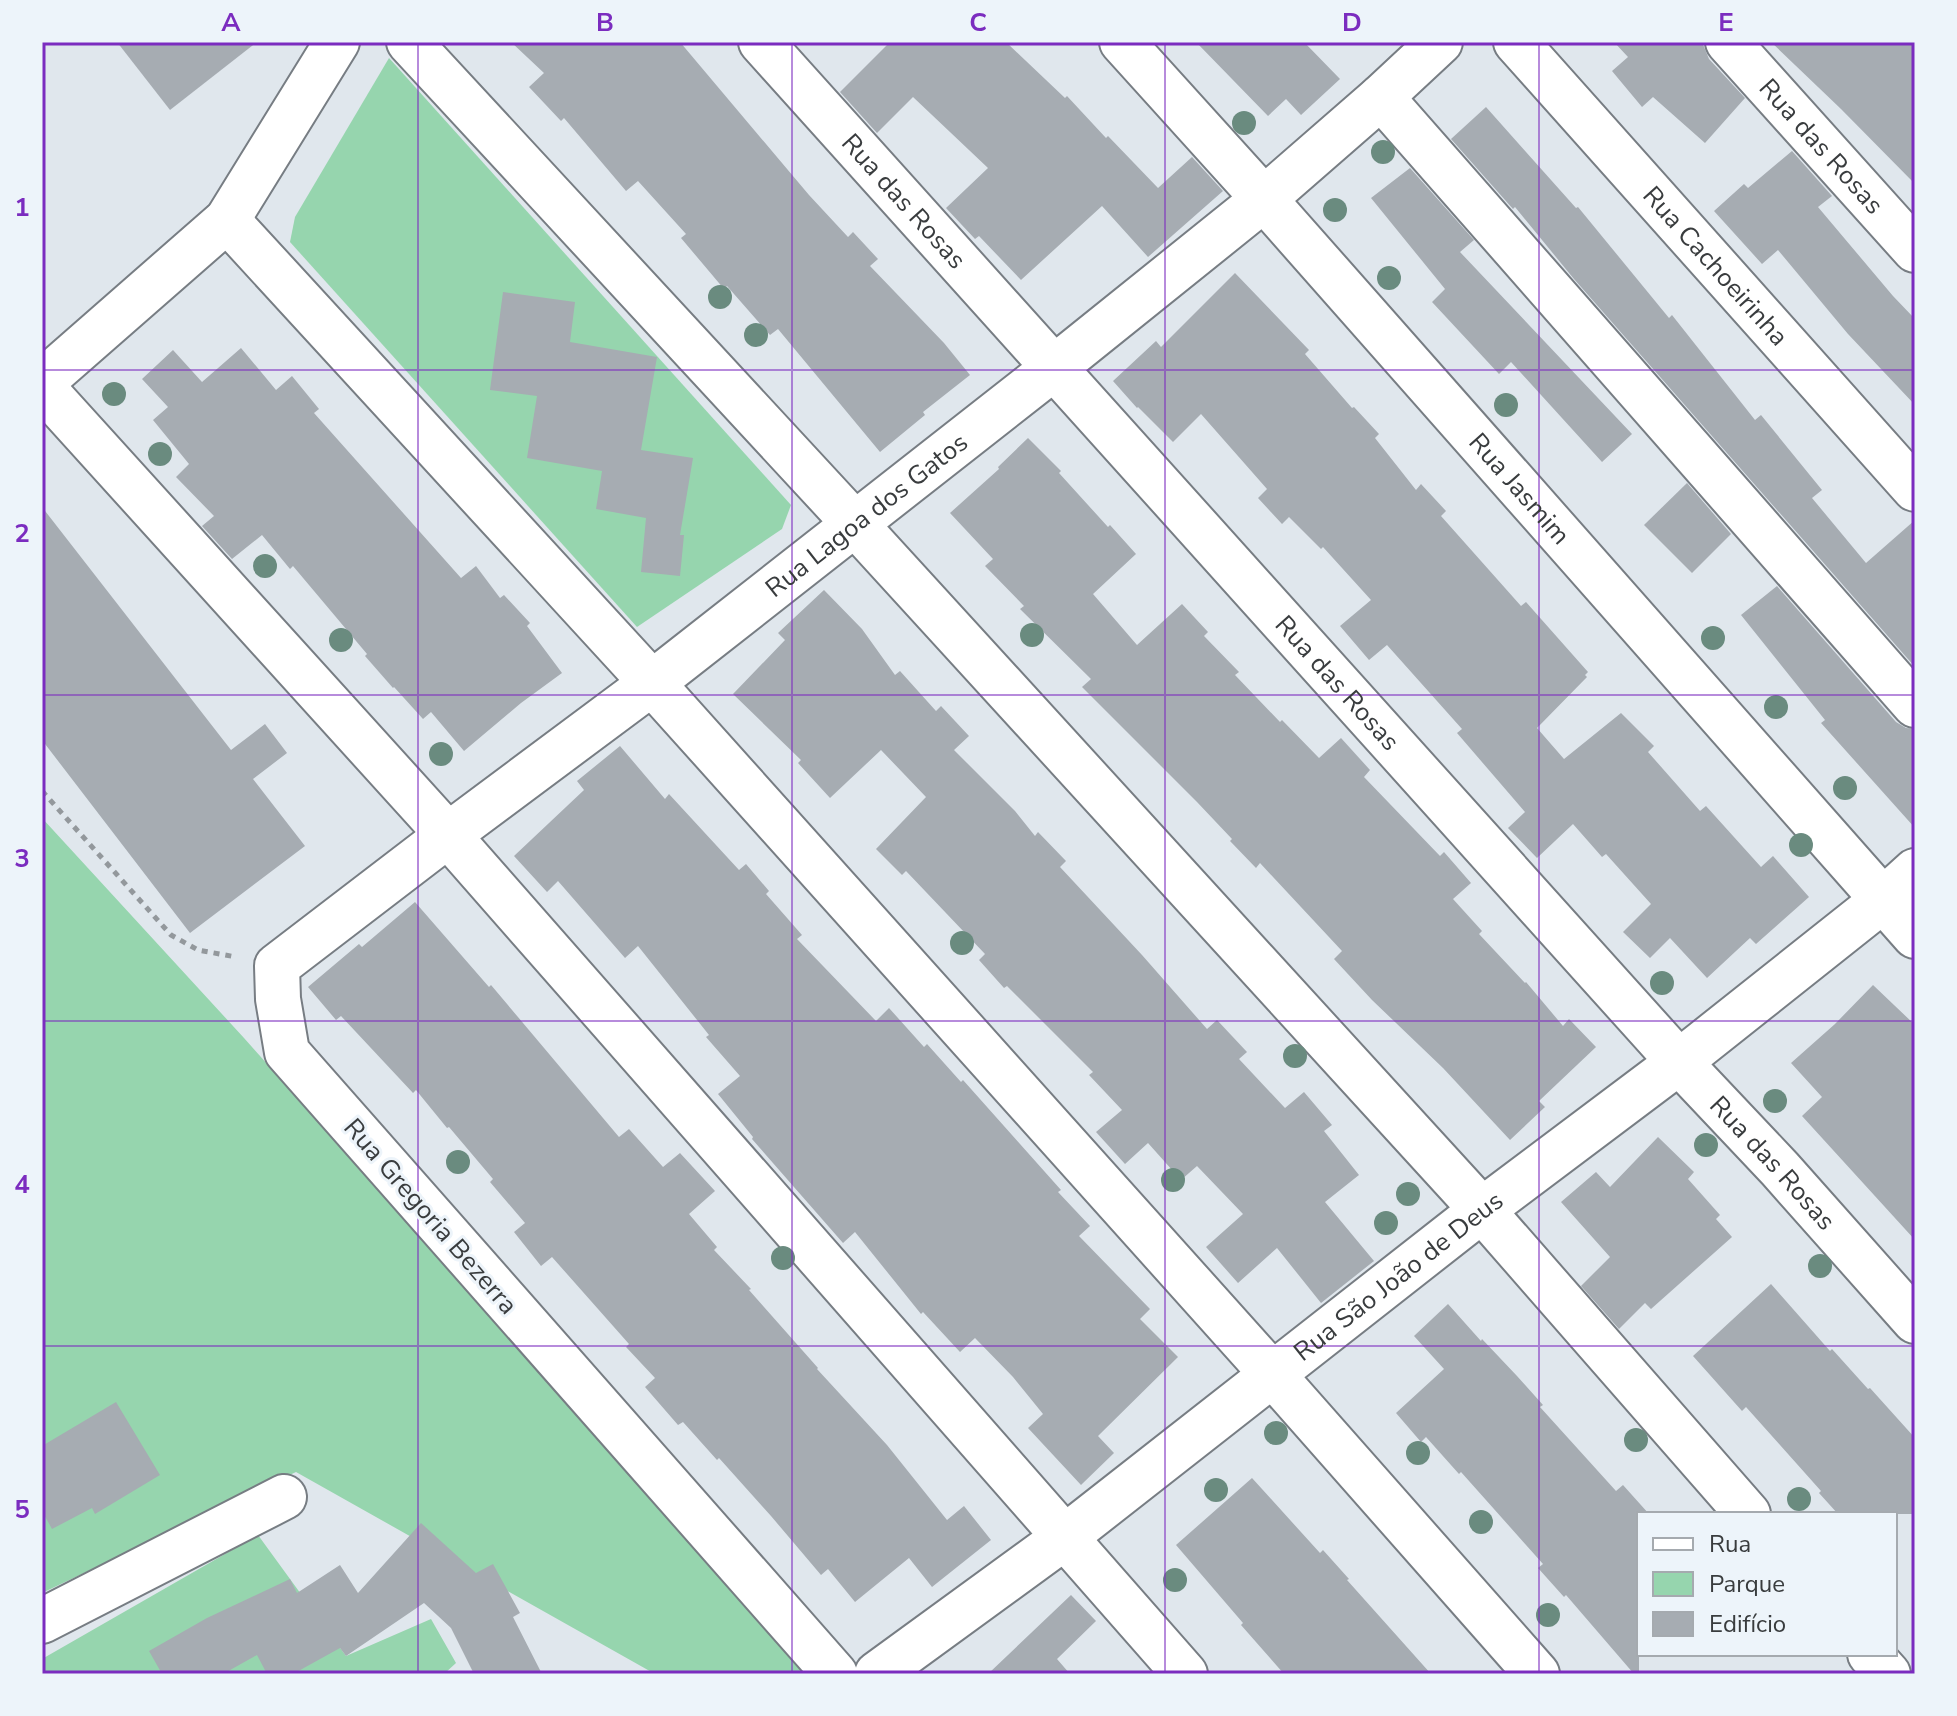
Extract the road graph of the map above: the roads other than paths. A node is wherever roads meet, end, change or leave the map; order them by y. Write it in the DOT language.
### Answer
graph roads {
  1 [pos="337,42"];
  2 [pos="409,42"];
  3 [pos="761,42"];
  4 [pos="1122,42"];
  5 [pos="1440,42"];
  6 [pos="1516,42"];
  7 [pos="1728,42"];
  8 [pos="1381,97"];
  9 [pos="1264,199"];
  10 [pos="227,220"];
  11 [pos="1915,250"];
  12 [pos="1055,367"];
  13 [pos="42,384"];
  14 [pos="1915,489"];
  15 [pos="855,524"];
  16 [pos="652,683"];
  17 [pos="1915,705"];
  18 [pos="448,835"];
  19 [pos="1915,871"];
  20 [pos="1883,900"];
  21 [pos="1915,936"];
  22 [pos="277,966"];
  23 [pos="1679,1062"];
  24 [pos="1482,1210"];
  25 [pos="1915,1321"];
  26 [pos="1273,1375"];
  27 [pos="284,1497"];
  28 [pos="1746,1512"];
  29 [pos="1065,1537"];
  30 [pos="42,1621"];
  31 [pos="1872,1656"];
  32 [pos="835,1674"];
  33 [pos="877,1674"];
  34 [pos="1185,1674"];
  35 [pos="1537,1674"];
  36 [pos="1888,1674"];
  1 -- 10 [label="street"];
  2 -- 15 [label="street"];
  3 -- 12 [label="street, Rua das Rosas"];
  4 -- 9 [label="street, Rua Jasmim"];
  5 -- 8 [label="street, Rua Lagoa dos Gatos"];
  6 -- 14 [label="street, Rua Cachoeirinha"];
  7 -- 11 [label="street, Rua das Rosas"];
  8 -- 9 [label="street, Rua Lagoa dos Gatos"];
  8 -- 17 [label="street"];
  9 -- 12 [label="street, Rua Lagoa dos Gatos"];
  9 -- 20 [label="street, Rua Jasmim"];
  10 -- 13 [label="street"];
  10 -- 16 [label="street"];
  12 -- 15 [label="street, Rua Lagoa dos Gatos"];
  12 -- 23 [label="street, Rua das Rosas"];
  13 -- 18 [label="street"];
  15 -- 16 [label="street, Rua Lagoa dos Gatos"];
  15 -- 24 [label="street"];
  16 -- 18 [label="street, Rua Lagoa dos Gatos"];
  16 -- 26 [label="street"];
  18 -- 22 [label="street, Rua Lagoa dos Gatos"];
  18 -- 29 [label="street"];
  19 -- 20 [label="street, Rua São João de Deus"];
  20 -- 21 [label="street, Rua Jasmim"];
  20 -- 23 [label="street, Rua São João de Deus"];
  22 -- 32 [label="street, Rua Gregoria Bezerra"];
  23 -- 24 [label="street, Rua São João de Deus"];
  23 -- 25 [label="street, Rua das Rosas"];
  24 -- 26 [label="street, Rua São João de Deus"];
  24 -- 28 [label="street"];
  26 -- 29 [label="street, Rua São João de Deus"];
  26 -- 35 [label="street"];
  27 -- 30 [label="street"];
  29 -- 33 [label="street, Rua São João de Deus"];
  29 -- 34 [label="street"];
  31 -- 36 [label="street"];
}
